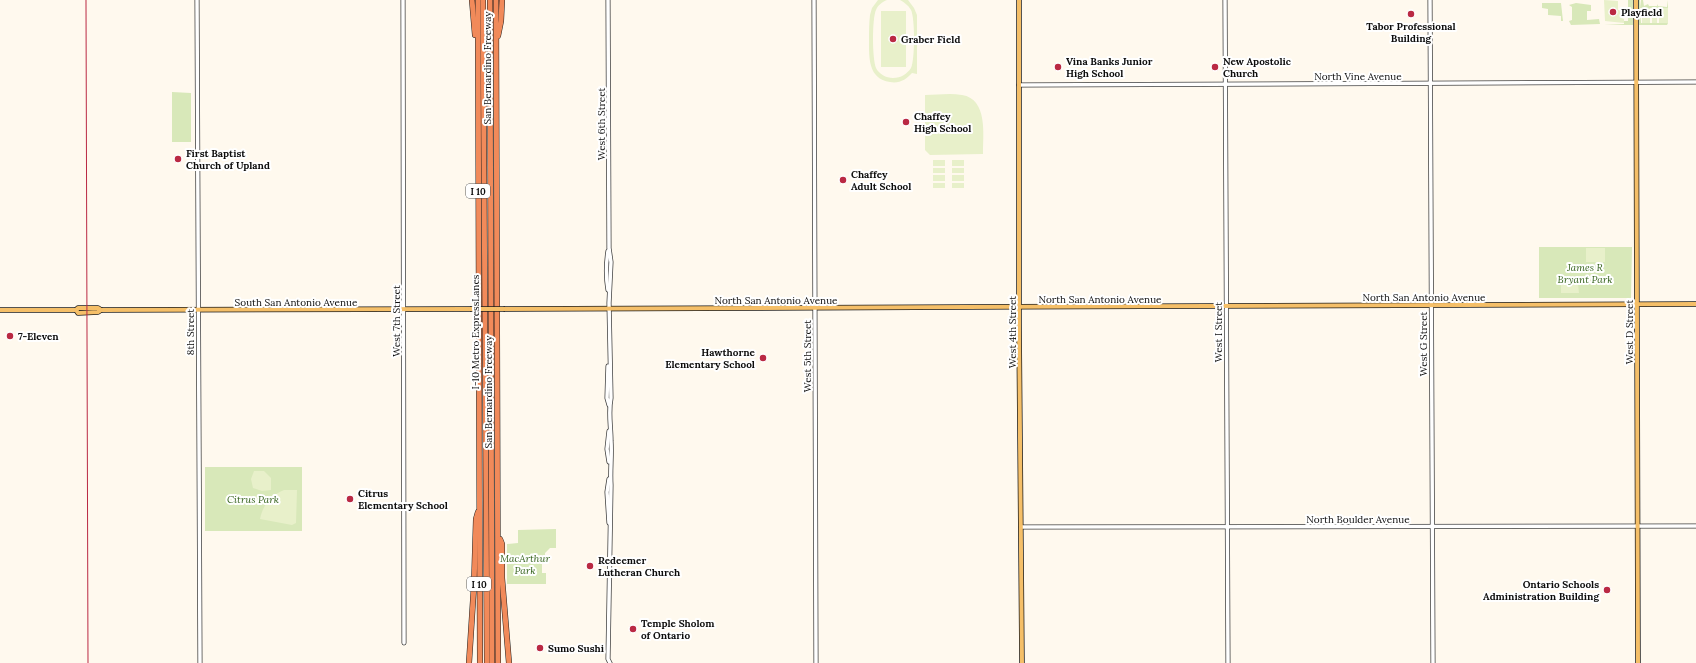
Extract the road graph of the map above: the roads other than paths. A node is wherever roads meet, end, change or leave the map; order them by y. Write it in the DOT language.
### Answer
graph roads {
  1 [pos="197,0"];
  2 [pos="403,0"];
  3 [pos="472,0"];
  4 [pos="478,0"];
  5 [pos="483,0"];
  6 [pos="490,0"];
  7 [pos="496,0"];
  8 [pos="502,0"];
  9 [pos="608,0"];
  10 [pos="814,0"];
  11 [pos="1019,0"];
  12 [pos="1225,0"];
  13 [pos="1430,0"];
  14 [pos="1636,0"];
  15 [pos="496,47"];
  16 [pos="478,61"];
  17 [pos="1636,82"];
  18 [pos="1696,82"];
  19 [pos="1430,83"];
  20 [pos="1225,84"];
  21 [pos="1020,85"];
  22 [pos="1637,304"];
  23 [pos="1696,304"];
  24 [pos="1226,306"];
  25 [pos="1431,306"];
  26 [pos="1020,307"];
  27 [pos="609,308"];
  28 [pos="814,308"];
  29 [pos="505,309"];
  30 [pos="0,310"];
  31 [pos="76,310"];
  32 [pos="101,310"];
  33 [pos="198,310"];
  34 [pos="404,310"];
  35 [pos="479,505"];
  36 [pos="1227,526"];
  37 [pos="1638,526"];
  38 [pos="1696,526"];
  39 [pos="1021,527"];
  40 [pos="1432,527"];
  41 [pos="498,534"];
  42 [pos="485,572"];
  43 [pos="492,588"];
  44 [pos="479,615"];
  45 [pos="404,643"];
  46 [pos="608,662"];
  47 [pos="200,663"];
  48 [pos="469,663"];
  49 [pos="480,663"];
  50 [pos="487,663"];
  51 [pos="492,663"];
  52 [pos="498,663"];
  53 [pos="509,663"];
  54 [pos="816,663"];
  55 [pos="1022,663"];
  56 [pos="1228,663"];
  57 [pos="1433,663"];
  58 [pos="1638,663"];
  1 -- 33 [label="street, 8th Street"];
  2 -- 34 [label="street, West 7th Street"];
  3 -- 16 [label="highway"];
  4 -- 16 [label="highway, San Bernardino Freeway / I 10"];
  5 -- 42 [label="highway, I-10 Metro ExpressLanes"];
  6 -- 43 [label="highway, I-10 Metro ExpressLanes"];
  7 -- 15 [label="highway, San Bernardino Freeway / I 10"];
  8 -- 15 [label="highway"];
  9 -- 27 [label="street, West 6th Street"];
  10 -- 28 [label="street, West 5th Street"];
  11 -- 21 [label="main road, West 4th Street"];
  12 -- 20 [label="street, West I Street"];
  13 -- 19 [label="street, West G Street"];
  14 -- 17 [label="main road, West D Street"];
  15 -- 41 [label="highway, San Bernardino Freeway / I 10"];
  16 -- 35 [label="highway, San Bernardino Freeway / I 10"];
  17 -- 18 [label="street, North Vine Avenue"];
  17 -- 19 [label="street, North Vine Avenue"];
  17 -- 22 [label="main road, West D Street"];
  19 -- 20 [label="street, North Vine Avenue"];
  19 -- 25 [label="street, West G Street"];
  20 -- 21 [label="street, North Vine Avenue"];
  20 -- 24 [label="street, West I Street"];
  21 -- 26 [label="main road, West 4th Street"];
  22 -- 23 [label="main road, North San Antonio Avenue"];
  22 -- 25 [label="main road, North San Antonio Avenue"];
  22 -- 37 [label="main road, West D Street"];
  24 -- 25 [label="main road, North San Antonio Avenue"];
  24 -- 26 [label="main road, North San Antonio Avenue"];
  24 -- 36 [label="street, West I Street"];
  25 -- 40 [label="street, West G Street"];
  26 -- 28 [label="main road, North San Antonio Avenue"];
  26 -- 39 [label="main road, West 4th Street"];
  27 -- 28 [label="main road, North San Antonio Avenue"];
  27 -- 29 [label="main road, North San Antonio Avenue"];
  27 -- 46 [label="street, West 6th Street"];
  28 -- 54 [label="street, West 5th Street"];
  29 -- 34 [label="main road, South San Antonio Avenue, bridge"];
  30 -- 31 [label="main road"];
  31 -- 32 [label="main road, South San Antonio Avenue"];
  31 -- 32 [label="main road"];
  32 -- 33 [label="main road, South San Antonio Avenue"];
  33 -- 34 [label="main road, South San Antonio Avenue"];
  33 -- 47 [label="street, 8th Street"];
  34 -- 45 [label="street, West 7th Street"];
  35 -- 44 [label="highway, San Bernardino Freeway / I 10"];
  35 -- 48 [label="highway"];
  36 -- 39 [label="street, North Boulder Avenue"];
  36 -- 40 [label="street, North Boulder Avenue"];
  36 -- 56 [label="street, West I Street"];
  37 -- 38 [label="street, North Boulder Avenue"];
  37 -- 40 [label="street, North Boulder Avenue"];
  37 -- 58 [label="main road, West D Street"];
  39 -- 55 [label="main road, West 4th Street"];
  40 -- 57 [label="street, West G Street"];
  41 -- 52 [label="highway, San Bernardino Freeway / I 10"];
  41 -- 53 [label="highway"];
  42 -- 44 [label="highway"];
  42 -- 50 [label="highway, I-10 Metro ExpressLanes"];
  43 -- 51 [label="highway, I-10 Metro ExpressLanes"];
  43 -- 52 [label="highway"];
  44 -- 49 [label="highway, San Bernardino Freeway / I 10"];
}
